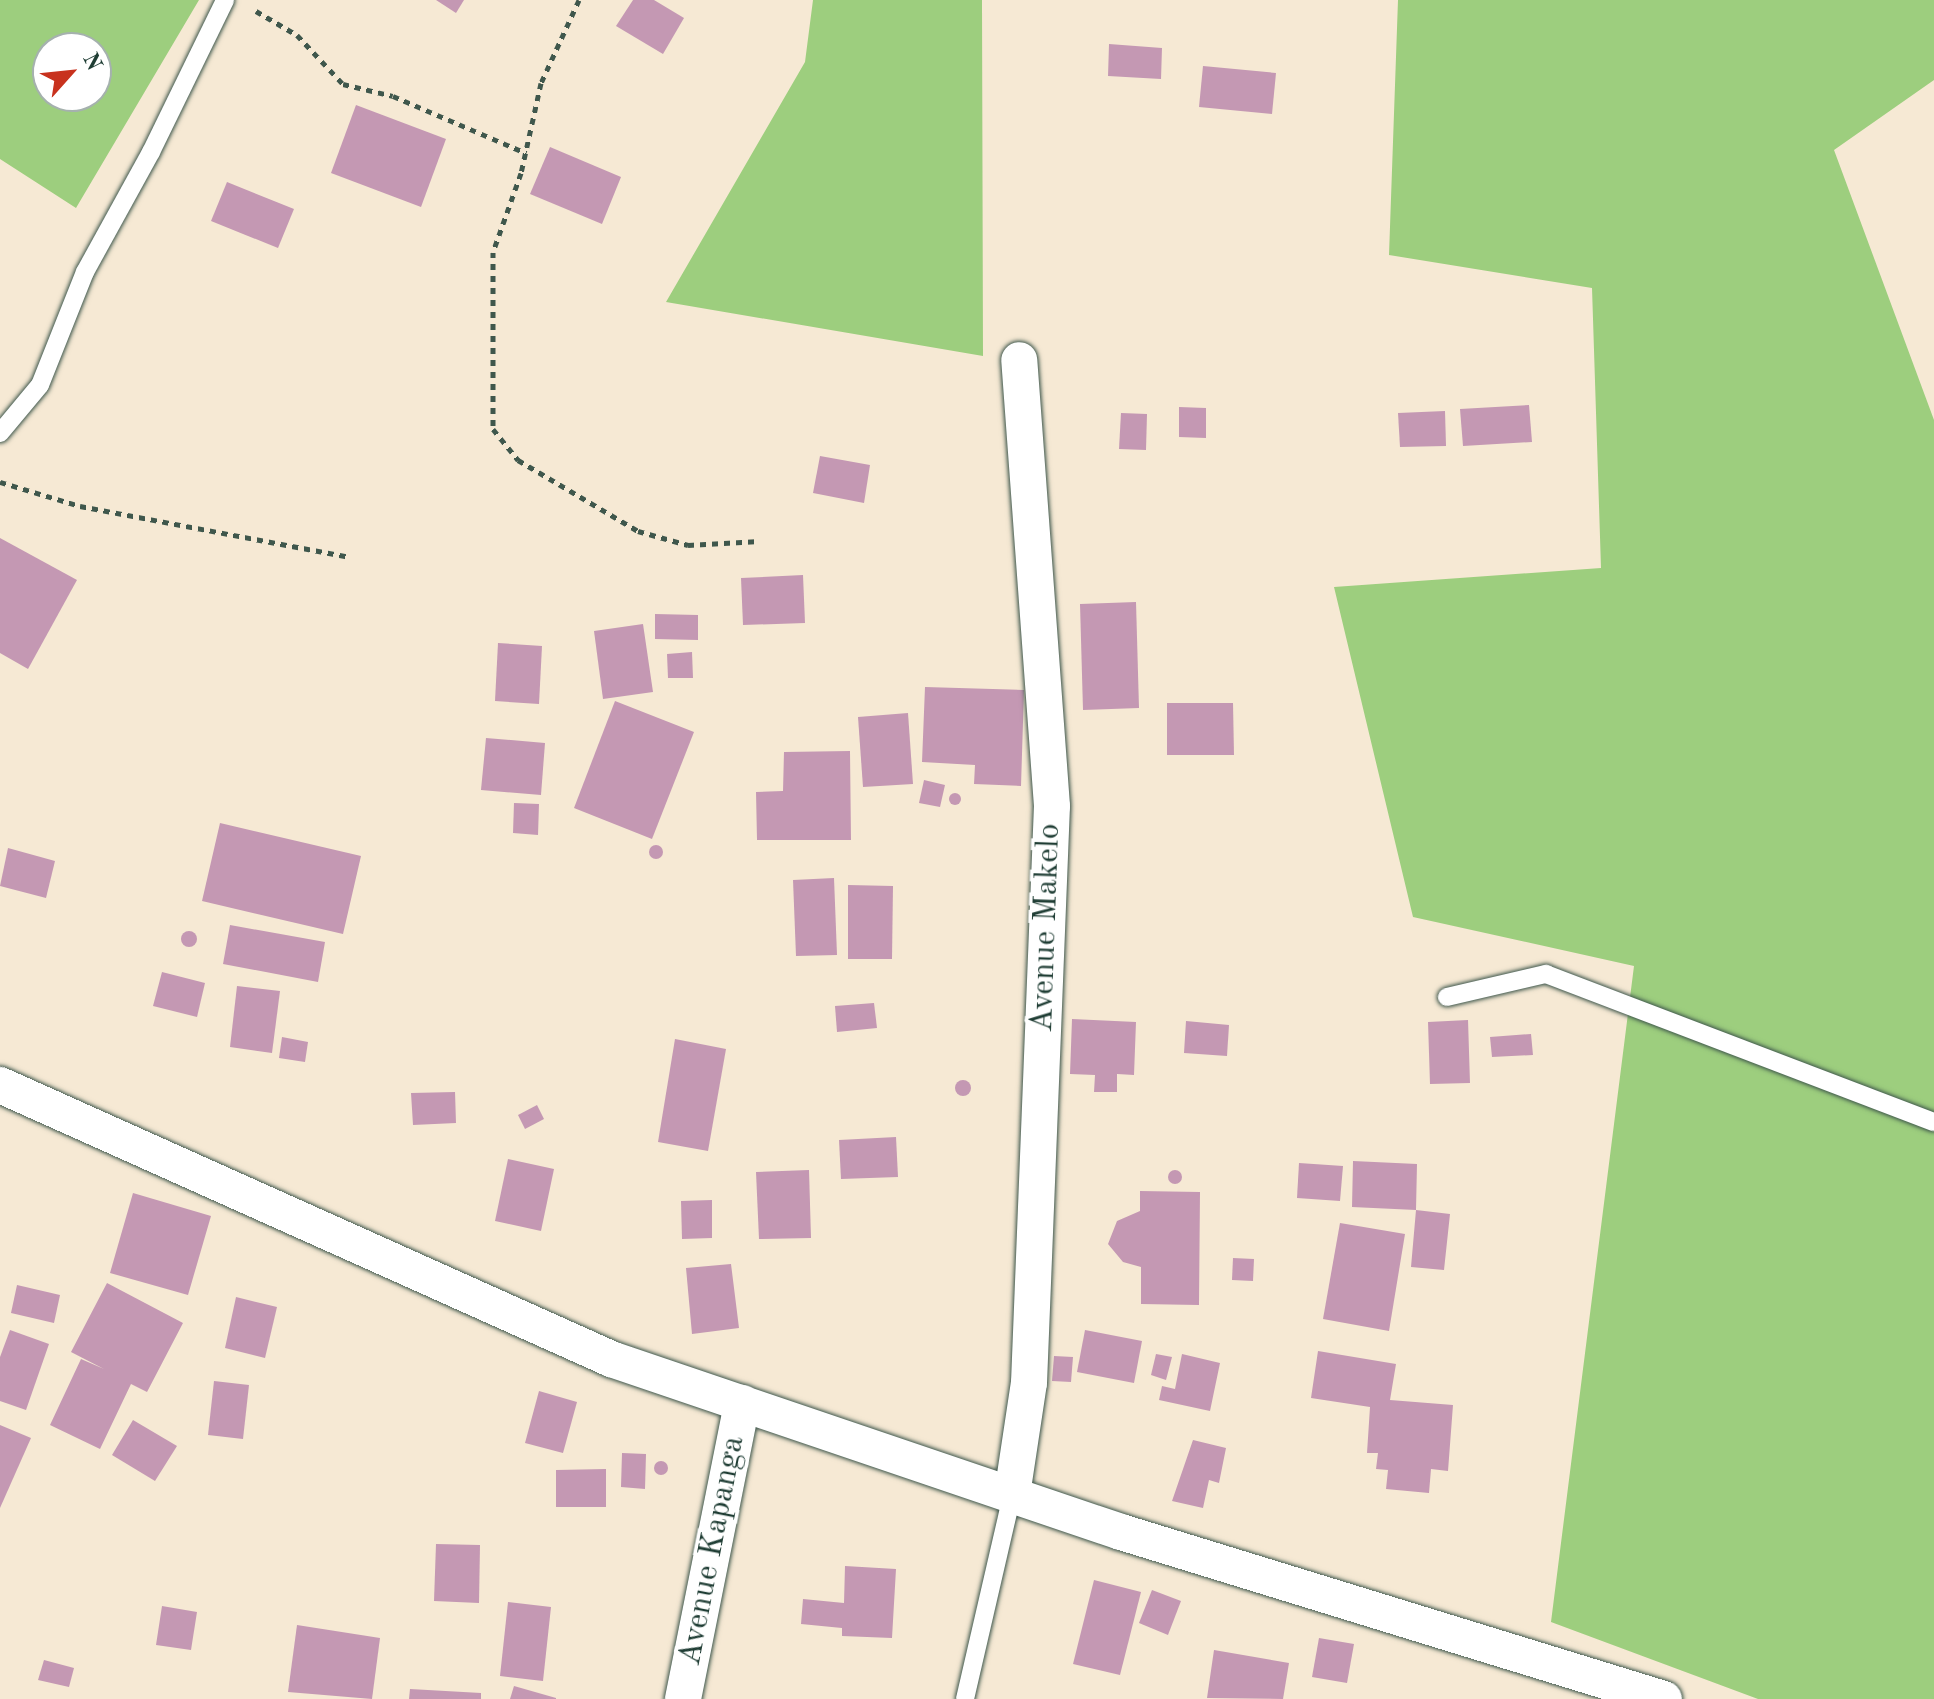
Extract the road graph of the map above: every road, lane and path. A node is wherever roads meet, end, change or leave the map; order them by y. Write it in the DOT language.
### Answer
graph roads {
  1 [pos="225,0"];
  2 [pos="579,0"];
  3 [pos="250,7"];
  4 [pos="526,153"];
  5 [pos="1019,360"];
  6 [pos="0,433"];
  7 [pos="0,482"];
  8 [pos="760,541"];
  9 [pos="350,557"];
  10 [pos="1447,997"];
  11 [pos="0,1085"];
  12 [pos="1934,1122"];
  13 [pos="742,1403"];
  14 [pos="1012,1495"];
  15 [pos="683,1699"];
  16 [pos="965,1699"];
  17 [pos="1664,1699"];
  1 -- 6 [label="lane"];
  2 -- 4 [label="path"];
  3 -- 4 [label="path"];
  4 -- 8 [label="path"];
  5 -- 14 [label="street, Avenue Makelo"];
  7 -- 9 [label="path"];
  10 -- 12 [label="lane"];
  11 -- 13 [label="street"];
  13 -- 14 [label="street"];
  13 -- 15 [label="street, Avenue Kapanga"];
  14 -- 16 [label="lane"];
  14 -- 17 [label="street"];
}
